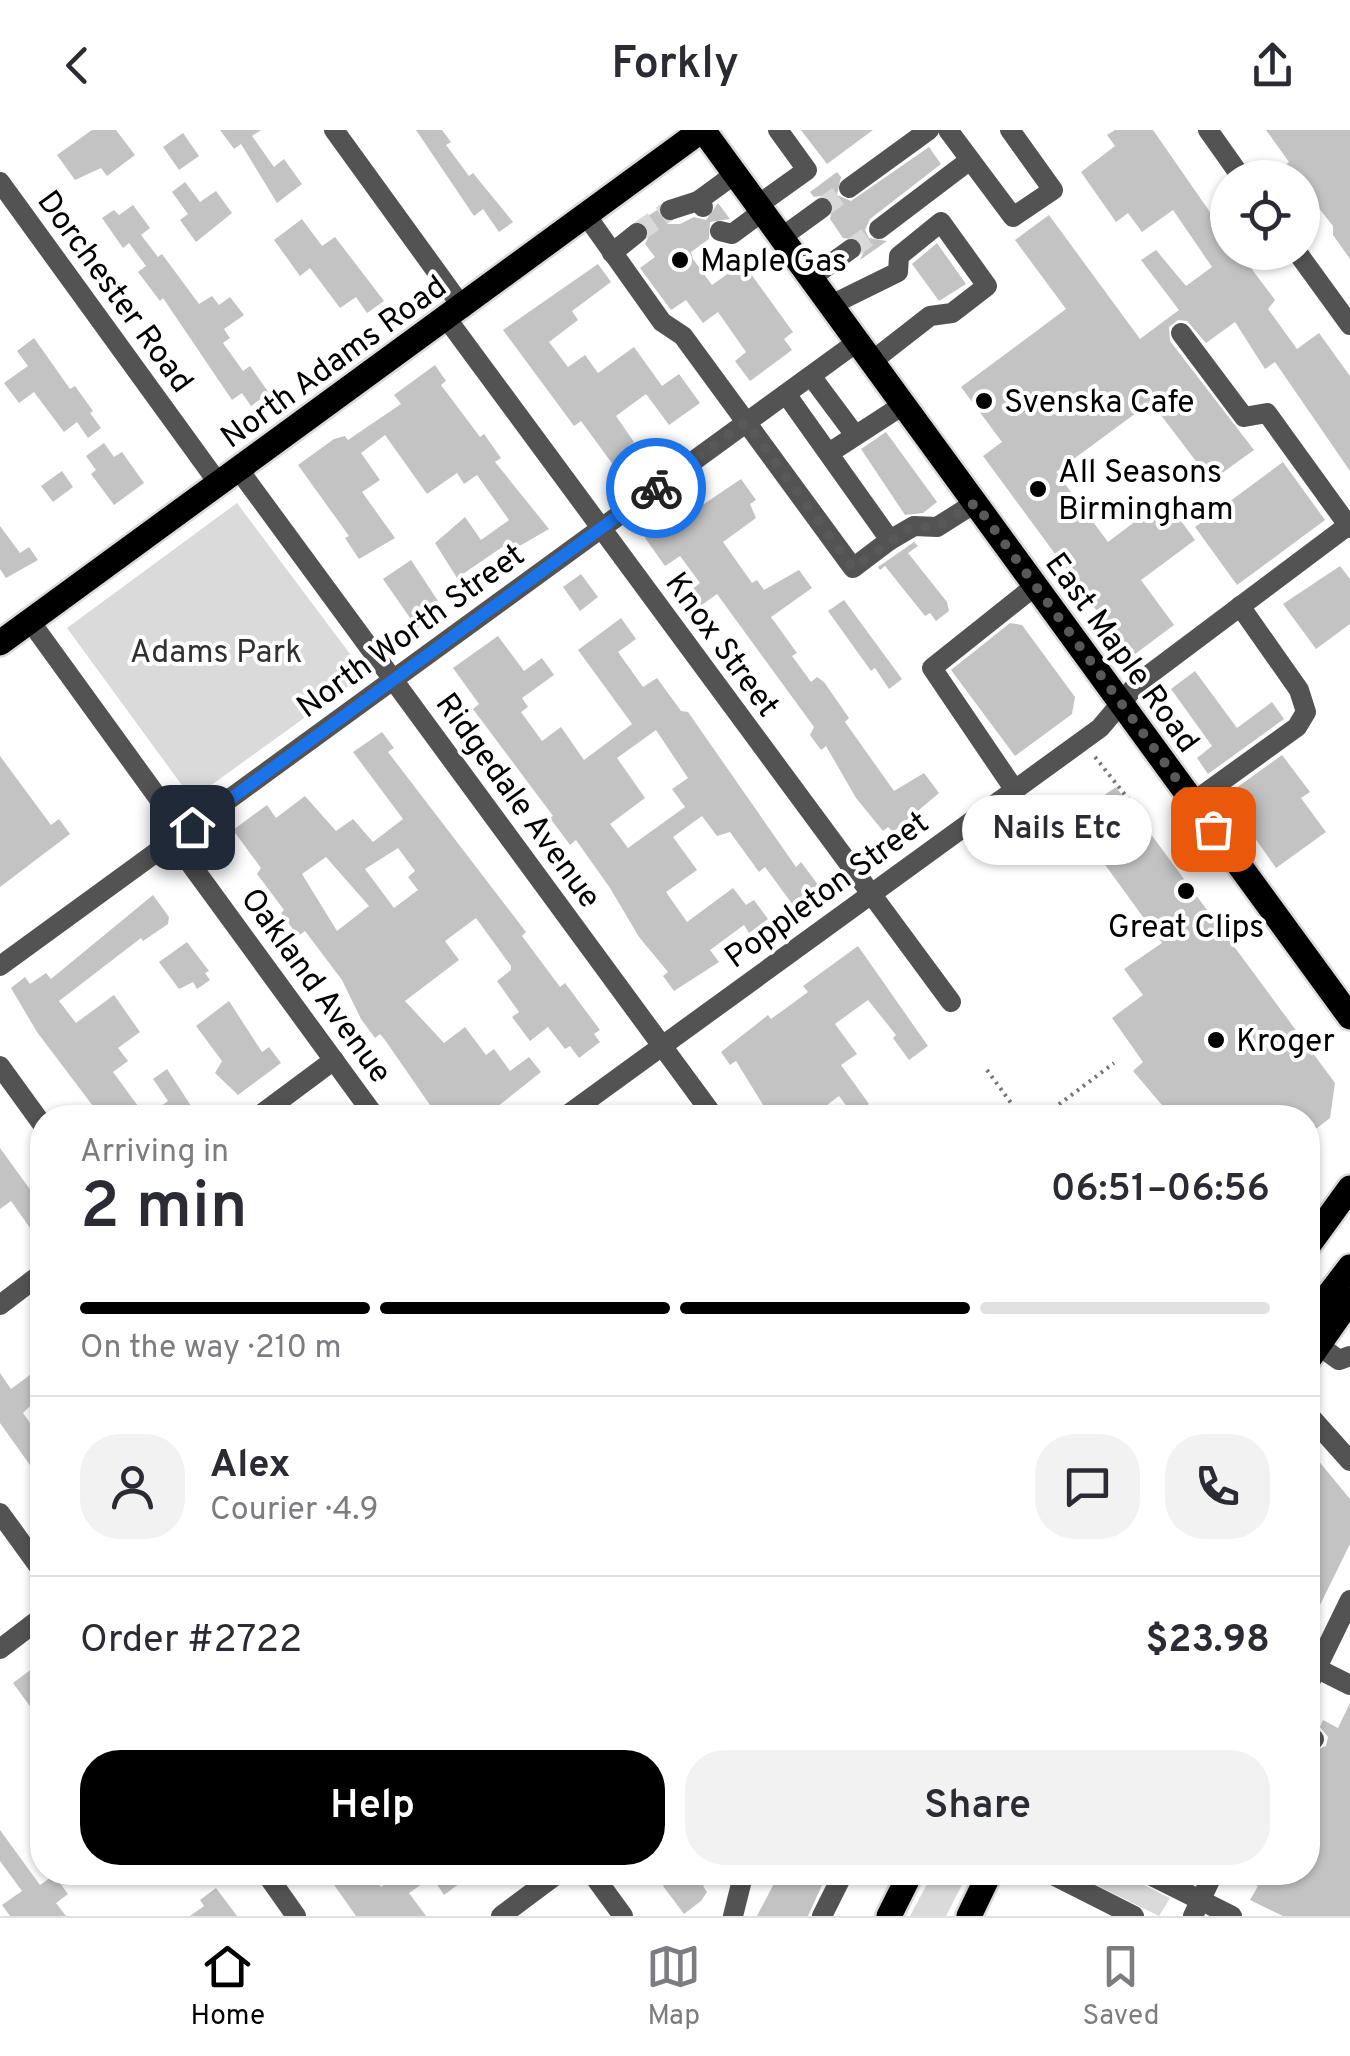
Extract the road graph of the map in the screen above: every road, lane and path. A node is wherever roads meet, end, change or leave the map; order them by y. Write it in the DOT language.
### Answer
graph roads {
  1 [pos="334,130"];
  2 [pos="703,130"];
  3 [pos="778,130"];
  4 [pos="929,130"];
  5 [pos="948,130"];
  6 [pos="1010,130"];
  7 [pos="1208,130"];
  8 [pos="970,160"];
  9 [pos="1229,160"];
  10 [pos="735,174"];
  11 [pos="0,182"];
  12 [pos="849,188"];
  13 [pos="761,208"];
  14 [pos="822,208"];
  15 [pos="670,210"];
  16 [pos="586,215"];
  17 [pos="879,229"];
  18 [pos="720,231"];
  19 [pos="637,233"];
  20 [pos="782,237"];
  21 [pos="852,249"];
  22 [pos="612,253"];
  23 [pos="1310,270"];
  24 [pos="811,278"];
  25 [pos="830,305"];
  26 [pos="455,314"];
  27 [pos="1350,325"];
  28 [pos="1182,333"];
  29 [pos="864,352"];
  30 [pos="810,376"];
  31 [pos="786,394"];
  32 [pos="903,404"];
  33 [pos="746,422"];
  34 [pos="856,434"];
  35 [pos="829,453"];
  36 [pos="229,477"];
  37 [pos="975,503"];
  38 [pos="1349,526"];
  39 [pos="600,528"];
  40 [pos="890,540"];
  41 [pos="1035,586"];
  42 [pos="1240,606"];
  43 [pos="30,622"];
  44 [pos="0,643"];
  45 [pos="393,679"];
  46 [pos="1121,704"];
  47 [pos="1096,756"];
  48 [pos="1014,790"];
  49 [pos="1130,801"];
  50 [pos="1193,802"];
  51 [pos="172,817"];
  52 [pos="173,840"];
  53 [pos="870,895"];
  54 [pos="0,966"];
  55 [pos="951,1002"];
  56 [pos="1350,1017"];
  57 [pos="662,1046"];
  58 [pos="334,1060"];
  59 [pos="1114,1063"];
  60 [pos="0,1066"];
  61 [pos="987,1070"];
  62 [pos="273,1105"];
  63 [pos="367,1105"];
  64 [pos="580,1105"];
  65 [pos="705,1105"];
  66 [pos="1013,1105"];
  67 [pos="1058,1105"];
  68 [pos="30,1107"];
  69 [pos="1350,1188"];
  70 [pos="1320,1229"];
  71 [pos="1350,1267"];
  72 [pos="30,1282"];
  73 [pos="1350,1300"];
  74 [pos="0,1304"];
  75 [pos="1320,1325"];
  76 [pos="1320,1332"];
  77 [pos="1320,1348"];
  78 [pos="1350,1356"];
  79 [pos="1320,1427"];
  80 [pos="1350,1461"];
  81 [pos="0,1513"];
  82 [pos="30,1554"];
  83 [pos="1347,1613"];
  84 [pos="30,1626"];
  85 [pos="0,1648"];
  86 [pos="1320,1662"];
  87 [pos="1320,1679"];
  88 [pos="1350,1685"];
  89 [pos="273,1885"];
  90 [pos="543,1885"];
  91 [pos="600,1885"];
  92 [pos="741,1885"];
  93 [pos="838,1885"];
  94 [pos="905,1885"];
  95 [pos="984,1885"];
  96 [pos="1073,1885"];
  97 [pos="1163,1885"];
  98 [pos="1208,1885"];
  99 [pos="1197,1908"];
  100 [pos="296,1916"];
  101 [pos="501,1916"];
  102 [pos="623,1916"];
  103 [pos="734,1916"];
  104 [pos="822,1916"];
  105 [pos="889,1916"];
  106 [pos="968,1916"];
  107 [pos="1134,1916"];
  108 [pos="1232,1916"];
  1 -- 26 [label="street, Knox Street"];
  2 -- 10 [label="main road, East Maple Road"];
  2 -- 16 [label="main road, North Adams Road"];
  3 -- 13 [label="street"];
  4 -- 12 [label="street"];
  5 -- 8 [label="street"];
  6 -- 8 [label="street"];
  7 -- 9 [label="street"];
  8 -- 17 [label="street"];
  10 -- 13 [label="main road, East Maple Road"];
  10 -- 15 [label="street"];
  11 -- 36 [label="street, Dorchester Road"];
  13 -- 18 [label="street"];
  13 -- 20 [label="main road, East Maple Road"];
  14 -- 20 [label="street"];
  16 -- 22 [label="street"];
  16 -- 26 [label="main road, North Adams Road"];
  19 -- 22 [label="street"];
  20 -- 24 [label="main road, East Maple Road"];
  21 -- 24 [label="street"];
  22 -- 33 [label="street"];
  23 -- 27 [label="street"];
  24 -- 25 [label="main road, East Maple Road"];
  25 -- 29 [label="main road, East Maple Road"];
  25 -- 29 [label="street, North Worth Street"];
  26 -- 36 [label="main road, North Adams Road"];
  26 -- 39 [label="street, Knox Street"];
  28 -- 38 [label="street"];
  29 -- 30 [label="street, North Worth Street"];
  29 -- 32 [label="main road, East Maple Road"];
  30 -- 31 [label="street, North Worth Street"];
  30 -- 34 [label="street"];
  31 -- 33 [label="street, North Worth Street"];
  31 -- 35 [label="street"];
  32 -- 34 [label="street"];
  32 -- 37 [label="main road, East Maple Road"];
  33 -- 39 [label="street, North Worth Street"];
  33 -- 40 [label="street"];
  34 -- 35 [label="street"];
  35 -- 40 [label="street"];
  36 -- 43 [label="main road, North Adams Road"];
  36 -- 45 [label="street, Ridgedale Avenue"];
  37 -- 40 [label="street"];
  37 -- 41 [label="main road, East Maple Road"];
  38 -- 42 [label="street, Poppleton Street"];
  39 -- 45 [label="street, North Worth Street"];
  39 -- 53 [label="street, Knox Street"];
  41 -- 46 [label="main road, East Maple Road"];
  41 -- 48 [label="street"];
  42 -- 46 [label="street, Poppleton Street"];
  42 -- 50 [label="street"];
  43 -- 44 [label="main road, North Adams Road"];
  43 -- 51 [label="street"];
  45 -- 52 [label="street, North Worth Street"];
  45 -- 57 [label="street, Ridgedale Avenue"];
  46 -- 48 [label="street, Poppleton Street"];
  46 -- 50 [label="main road, East Maple Road"];
  47 -- 49 [label="path"];
  48 -- 53 [label="street, Poppleton Street"];
  50 -- 56 [label="main road, East Maple Road"];
  52 -- 54 [label="street, North Worth Street"];
  52 -- 58 [label="street, Oakland Avenue"];
  53 -- 55 [label="street, Knox Street"];
  53 -- 57 [label="street, Poppleton Street"];
  57 -- 64 [label="street, Poppleton Street"];
  57 -- 65 [label="street, Ridgedale Avenue"];
  58 -- 62 [label="street"];
  58 -- 63 [label="street, Oakland Avenue"];
  59 -- 67 [label="path"];
  60 -- 68 [label="street"];
  61 -- 66 [label="path"];
  69 -- 70 [label="main road"];
  71 -- 75 [label="main road"];
  72 -- 74 [label="street"];
  73 -- 76 [label="main road"];
  77 -- 78 [label="street"];
  79 -- 80 [label="street"];
  81 -- 82 [label="street"];
  83 -- 86 [label="street"];
  84 -- 85 [label="street"];
  87 -- 88 [label="street"];
  89 -- 100 [label="street"];
  90 -- 101 [label="street"];
  91 -- 102 [label="street"];
  92 -- 103 [label="street"];
  93 -- 104 [label="street"];
  94 -- 105 [label="main road"];
  95 -- 106 [label="main road"];
  96 -- 107 [label="street"];
  97 -- 99 [label="street"];
  98 -- 99 [label="street"];
  99 -- 108 [label="street"];
}
